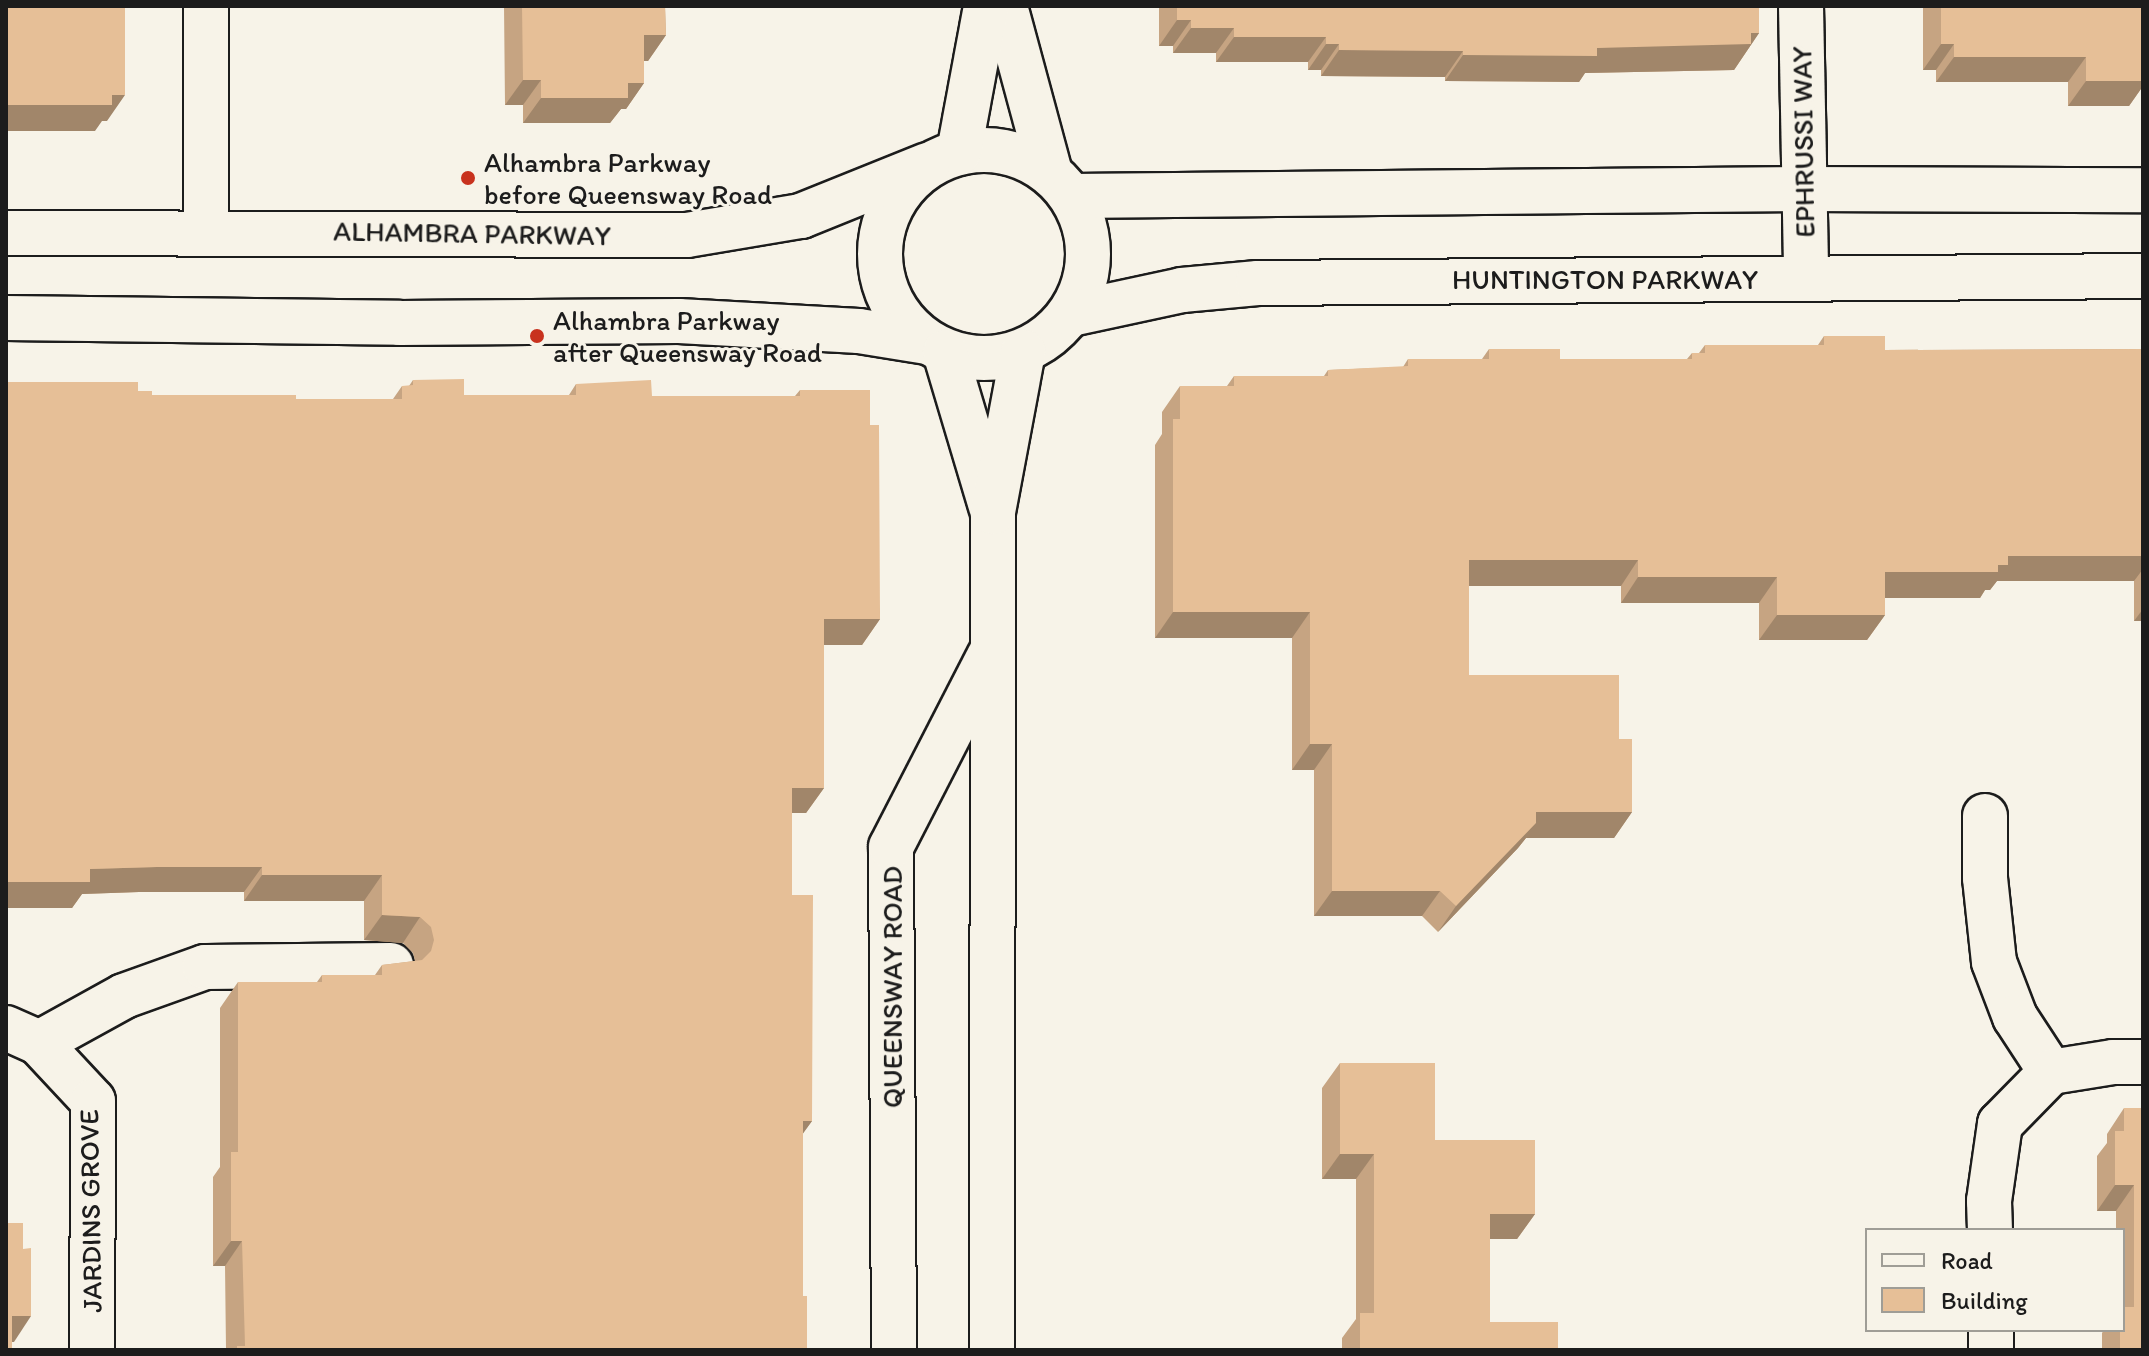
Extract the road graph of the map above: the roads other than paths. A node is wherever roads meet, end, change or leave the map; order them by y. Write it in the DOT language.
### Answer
graph roads {
  1 [pos="206,6"];
  2 [pos="986,6"];
  3 [pos="1005,6"];
  4 [pos="1801,6"];
  5 [pos="943,158"];
  6 [pos="1061,184"];
  7 [pos="1803,189"];
  8 [pos="2143,190"];
  9 [pos="206,231"];
  10 [pos="6,233"];
  11 [pos="2143,276"];
  12 [pos="1806,278"];
  13 [pos="1071,314"];
  14 [pos="6,318"];
  15 [pos="936,347"];
  16 [pos="1023,352"];
  17 [pos="993,512"];
  18 [pos="993,648"];
  19 [pos="1985,816"];
  20 [pos="391,965"];
  21 [pos="23,1036"];
  22 [pos="2143,1062"];
  23 [pos="2051,1072"];
  24 [pos="1990,1228"];
  25 [pos="92,1350"];
  26 [pos="894,1350"];
  27 [pos="992,1350"];
  1 -- 9 [label="street"];
  2 -- 5 [label="street"];
  3 -- 6 [label="street"];
  4 -- 7 [label="street, EPHRUSSI WAY"];
  5 -- 6 [label="street"];
  5 -- 9 [label="street, ALHAMBRA PARKWAY"];
  5 -- 15 [label="street"];
  6 -- 7 [label="street"];
  6 -- 13 [label="street"];
  7 -- 8 [label="street"];
  7 -- 12 [label="street, EPHRUSSI WAY"];
  9 -- 10 [label="street, ALHAMBRA PARKWAY"];
  11 -- 12 [label="street, HUNTINGTON PARKWAY"];
  12 -- 13 [label="street, HUNTINGTON PARKWAY"];
  13 -- 16 [label="street"];
  14 -- 15 [label="street"];
  15 -- 16 [label="street"];
  15 -- 17 [label="street, QUEENSWAY ROAD"];
  16 -- 17 [label="street, QUEENSWAY ROAD"];
  17 -- 18 [label="street, QUEENSWAY ROAD"];
  18 -- 26 [label="street, QUEENSWAY ROAD"];
  18 -- 27 [label="street, QUEENSWAY ROAD"];
  19 -- 23 [label="street"];
  20 -- 21 [label="street, JARDINS GROVE"];
  21 -- 25 [label="street, JARDINS GROVE"];
  22 -- 23 [label="street"];
  23 -- 24 [label="street"];
}
